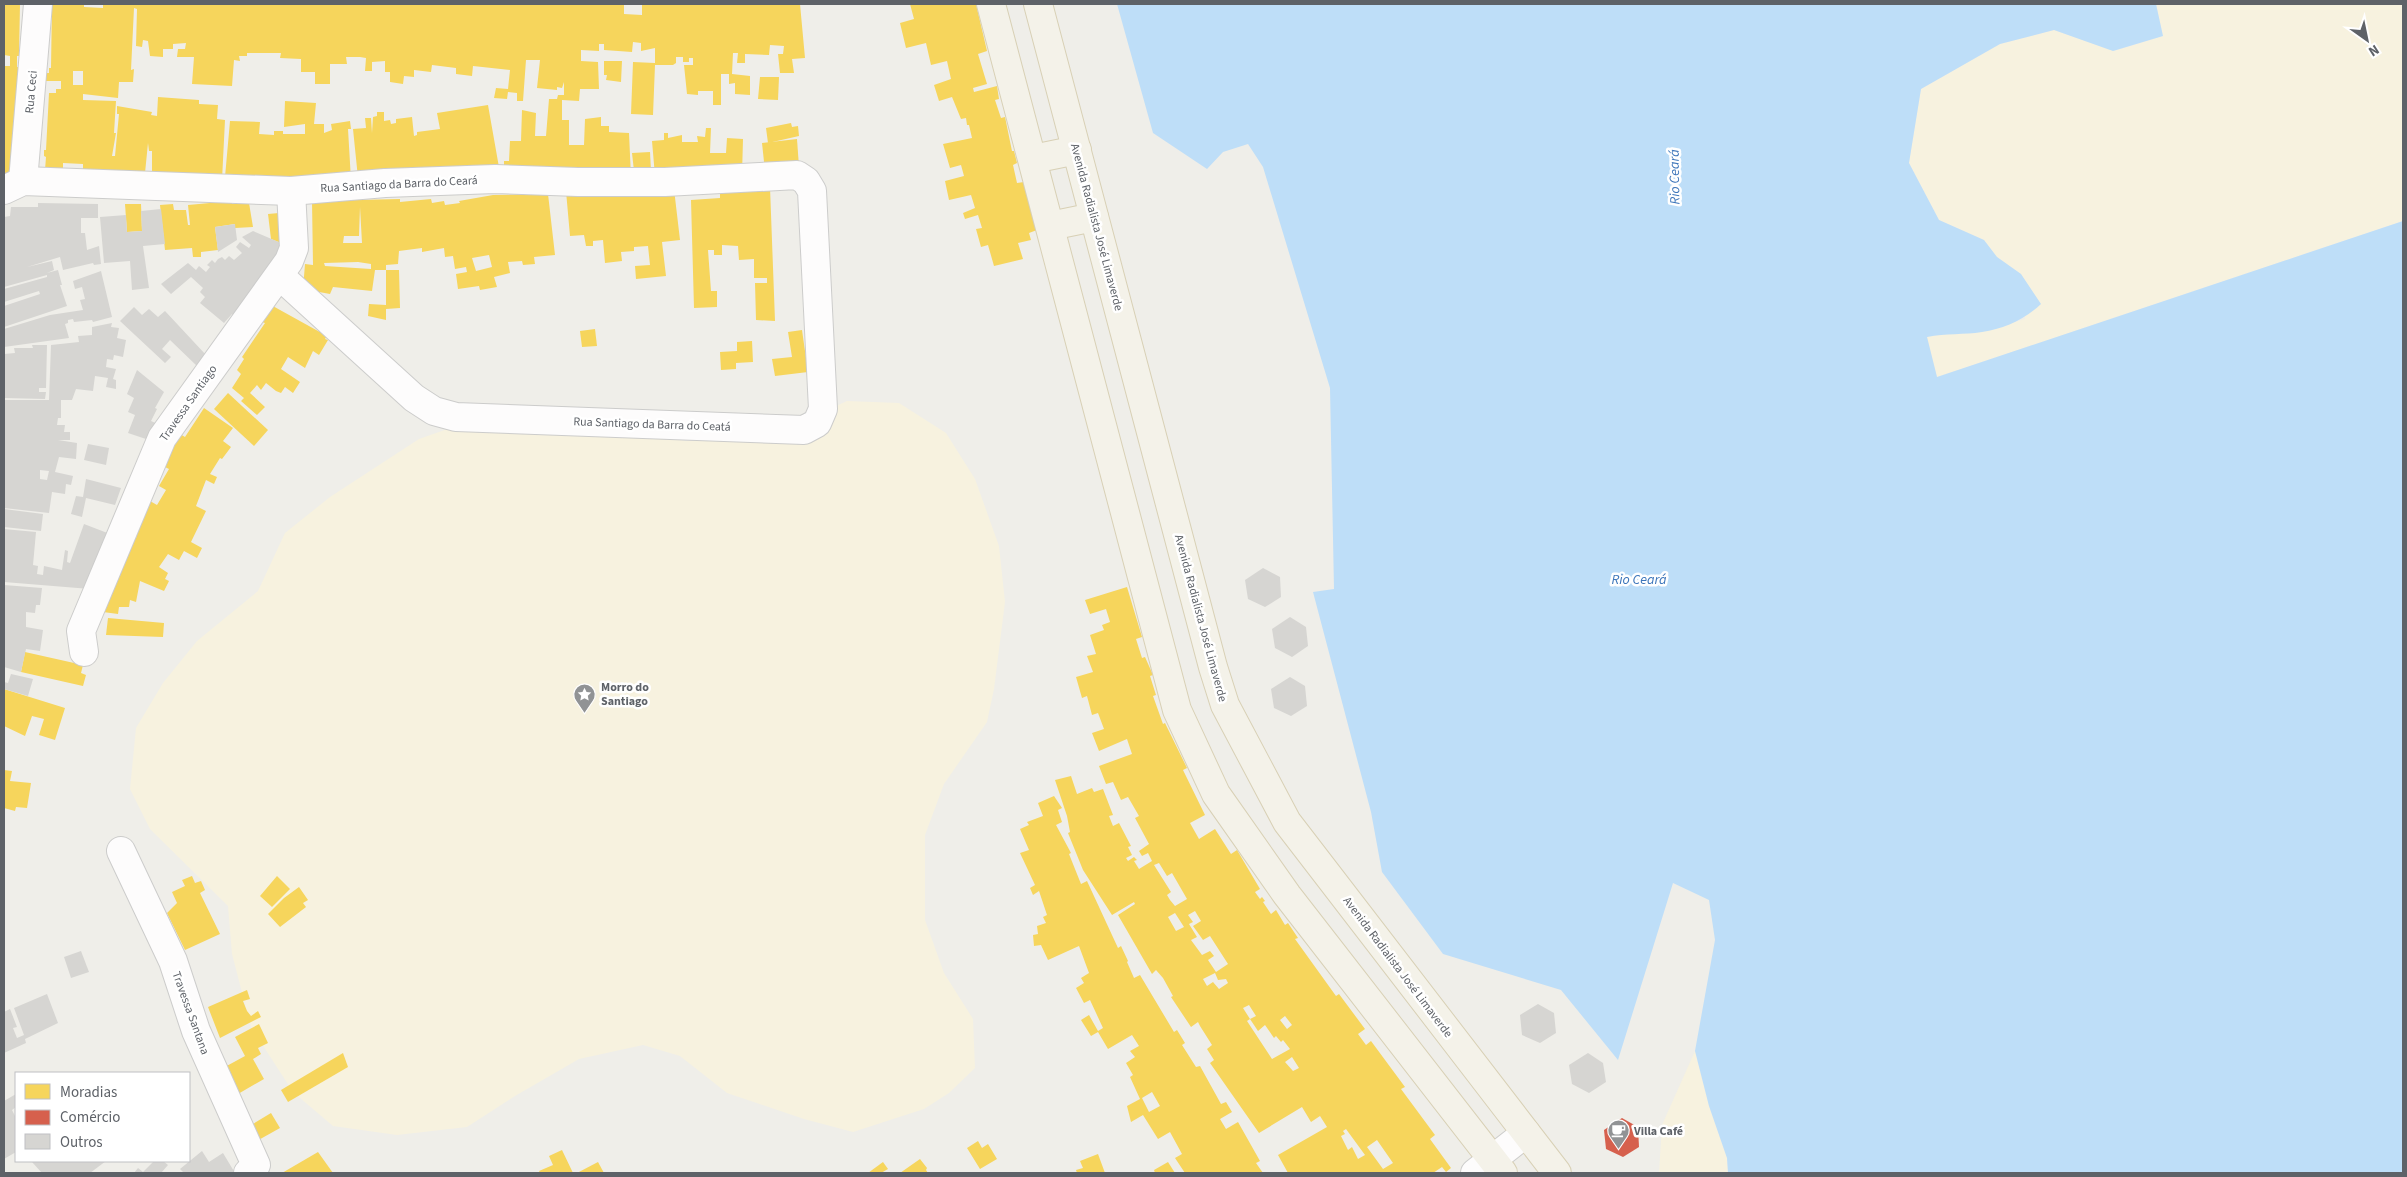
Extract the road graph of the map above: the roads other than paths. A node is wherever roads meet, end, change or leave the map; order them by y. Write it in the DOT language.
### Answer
graph roads {
  1 [pos="38,4"];
  2 [pos="991,4"];
  3 [pos="1038,4"];
  4 [pos="1077,150"];
  5 [pos="1032,159"];
  6 [pos="797,175"];
  7 [pos="14,186"];
  8 [pos="291,191"];
  9 [pos="1094,217"];
  10 [pos="1050,226"];
  11 [pos="280,276"];
  12 [pos="84,652"];
  13 [pos="121,850"];
  14 [pos="1526,1133"];
  15 [pos="1490,1169"];
  16 [pos="248,1173"];
  17 [pos="1557,1173"];
  1 -- 7 [label="street, Rua Ceci"];
  2 -- 5 [label="main road"];
  3 -- 4 [label="main road, Avenida Radialista José Limaverde"];
  4 -- 5 [label="main road"];
  4 -- 9 [label="main road, Avenida Radialista José Limaverde"];
  5 -- 10 [label="main road"];
  6 -- 8 [label="street, Rua Santiago da Barra do Ceará"];
  6 -- 11 [label="street, Rua Santiago da Barra do Ceatá"];
  7 -- 8 [label="street, Rua Santiago da Barra do Ceará"];
  8 -- 11 [label="street, Travessa Santiago"];
  9 -- 10 [label="main road"];
  9 -- 14 [label="main road, Avenida Radialista José Limaverde"];
  10 -- 15 [label="main road"];
  11 -- 12 [label="street, Travessa Santiago"];
  13 -- 16 [label="street, Travessa Santana"];
  14 -- 15 [label="street"];
  14 -- 17 [label="main road, Avenida Radialista José Limaverde"];
}
